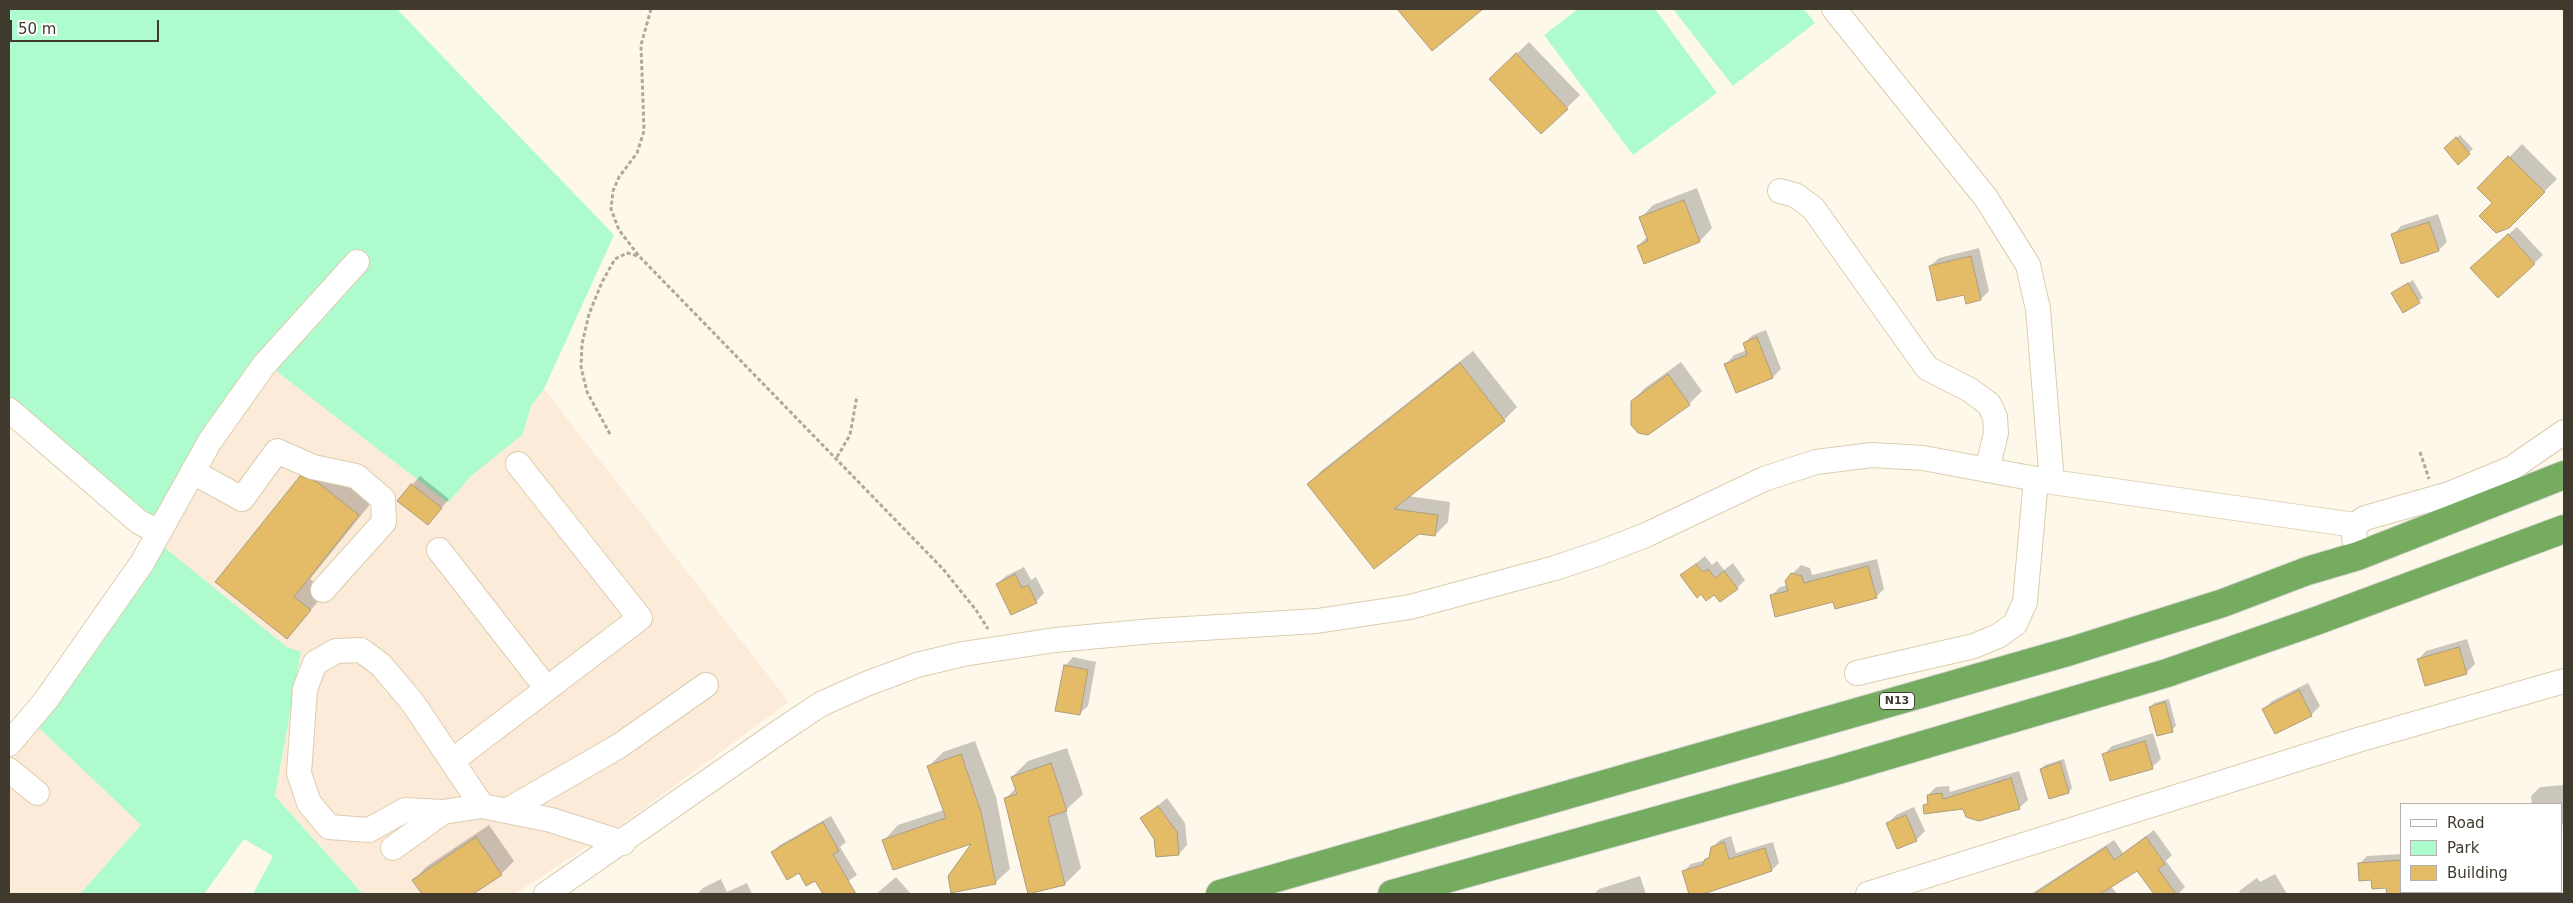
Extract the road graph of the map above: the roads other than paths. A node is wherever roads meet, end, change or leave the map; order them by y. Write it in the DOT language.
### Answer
graph roads {
  1 [pos="1834,9"];
  2 [pos="1780,191"];
  3 [pos="357,262"];
  4 [pos="9,410"];
  5 [pos="2564,432"];
  6 [pos="518,464"];
  7 [pos="1987,470"];
  8 [pos="194,472"];
  9 [pos="2564,475"];
  10 [pos="2044,480"];
  11 [pos="2355,525"];
  12 [pos="2564,529"];
  13 [pos="159,532"];
  14 [pos="2564,542"];
  15 [pos="2523,545"];
  16 [pos="439,550"];
  17 [pos="2358,556"];
  18 [pos="324,590"];
  19 [pos="1857,673"];
  20 [pos="2564,681"];
  21 [pos="706,685"];
  22 [pos="547,689"];
  23 [pos="9,744"];
  24 [pos="452,761"];
  25 [pos="9,770"];
  26 [pos="37,793"];
  27 [pos="482,806"];
  28 [pos="508,810"];
  29 [pos="443,812"];
  30 [pos="623,843"];
  31 [pos="393,848"];
  32 [pos="546,894"];
  33 [pos="1220,894"];
  34 [pos="1392,894"];
  35 [pos="1868,894"];
  1 -- 10 [label="street"];
  2 -- 7 [label="street"];
  3 -- 8 [label="street"];
  4 -- 13 [label="street"];
  5 -- 11 [label="street"];
  6 -- 22 [label="street"];
  7 -- 10 [label="street"];
  7 -- 30 [label="street"];
  8 -- 13 [label="street"];
  8 -- 18 [label="street"];
  9 -- 17 [label="highway, N13"];
  10 -- 11 [label="street"];
  10 -- 19 [label="street"];
  11 -- 17 [label="street"];
  12 -- 15 [label="highway"];
  13 -- 23 [label="street"];
  14 -- 15 [label="highway"];
  15 -- 34 [label="highway"];
  16 -- 22 [label="street"];
  17 -- 33 [label="highway, N13"];
  20 -- 35 [label="street"];
  21 -- 28 [label="street"];
  22 -- 24 [label="street"];
  24 -- 27 [label="street"];
  24 -- 29 [label="street"];
  25 -- 26 [label="street"];
  27 -- 28 [label="street"];
  27 -- 29 [label="street"];
  28 -- 30 [label="street"];
  29 -- 31 [label="street"];
  30 -- 32 [label="street"];
}
